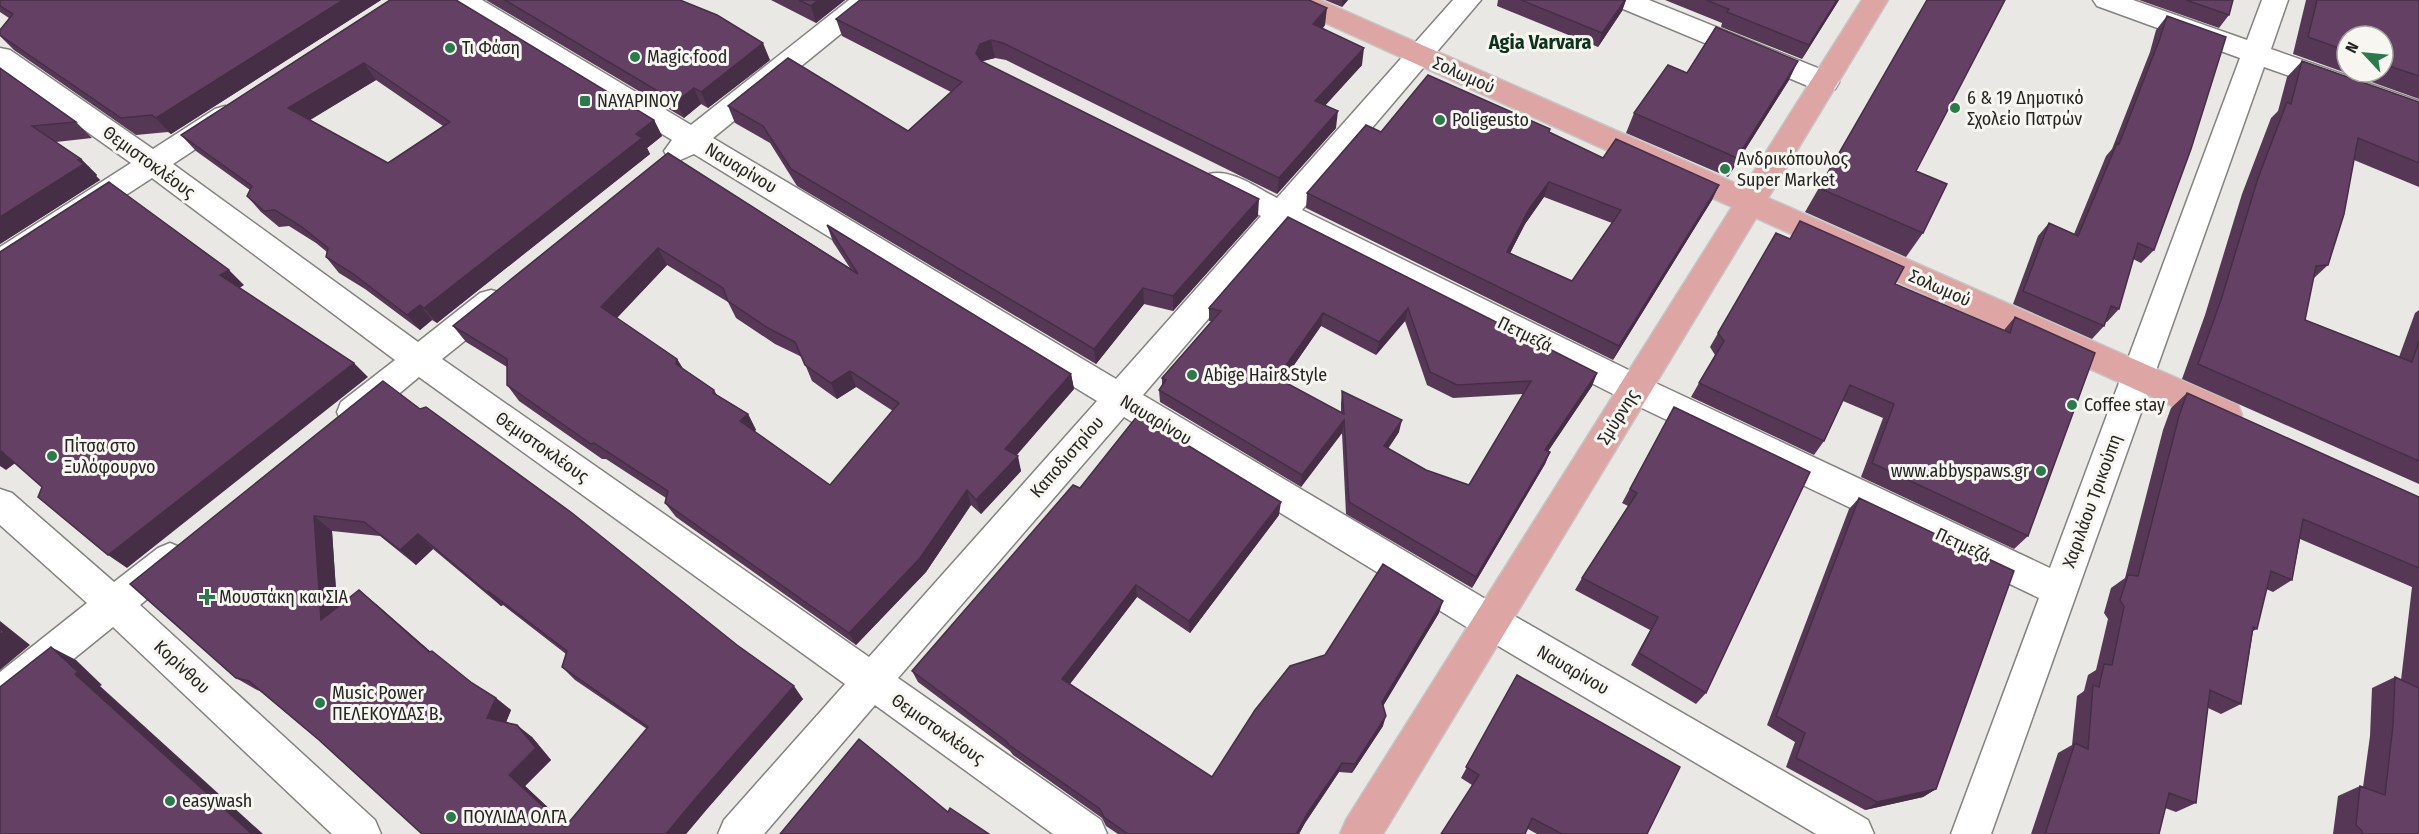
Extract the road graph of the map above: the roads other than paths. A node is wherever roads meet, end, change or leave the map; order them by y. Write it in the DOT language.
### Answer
graph roads {
  1 [pos="462,0"];
  2 [pos="866,0"];
  3 [pos="1297,0"];
  4 [pos="1468,0"];
  5 [pos="1625,0"];
  6 [pos="1875,0"];
  7 [pos="2106,0"];
  8 [pos="2275,0"];
  9 [pos="2257,54"];
  10 [pos="1419,55"];
  11 [pos="0,57"];
  12 [pos="1825,82"];
  13 [pos="249,100"];
  14 [pos="2419,112"];
  15 [pos="694,139"];
  16 [pos="152,163"];
  17 [pos="657,168"];
  18 [pos="1196,170"];
  19 [pos="1749,203"];
  20 [pos="1281,213"];
  21 [pos="0,262"];
  22 [pos="510,286"];
  23 [pos="418,359"];
  24 [pos="2139,375"];
  25 [pos="1635,389"];
  26 [pos="1119,398"];
  27 [pos="2247,424"];
  28 [pos="326,434"];
  29 [pos="0,504"];
  30 [pos="188,544"];
  31 [pos="2059,590"];
  32 [pos="114,604"];
  33 [pos="1491,622"];
  34 [pos="872,682"];
  35 [pos="0,695"];
  36 [pos="361,834"];
  37 [pos="738,834"];
  38 [pos="1087,834"];
  39 [pos="1360,834"];
  40 [pos="1854,834"];
  41 [pos="1971,834"];
  1 -- 15 [label="street, Ναυαρίνου"];
  2 -- 15 [label="street"];
  3 -- 10 [label="main road, Σολωμού"];
  4 -- 10 [label="street, Καποδιστρίου"];
  5 -- 12 [label="street"];
  6 -- 12 [label="main road, Σμύρνης"];
  7 -- 9 [label="street"];
  8 -- 9 [label="street, Χαριλάου Τρικούπη"];
  9 -- 14 [label="street"];
  9 -- 24 [label="street, Χαριλάου Τρικούπη"];
  10 -- 19 [label="main road, Σολωμού"];
  10 -- 20 [label="street, Καποδιστρίου"];
  11 -- 16 [label="street, Θεμιστοκλέους"];
  12 -- 19 [label="main road, Σμύρνης"];
  13 -- 16 [label="street"];
  15 -- 17 [label="street"];
  15 -- 26 [label="street, Ναυαρίνου"];
  16 -- 21 [label="street"];
  16 -- 23 [label="street, Θεμιστοκλέους"];
  18 -- 20 [label="street, Πετμεζά"];
  19 -- 24 [label="main road, Σολωμού"];
  19 -- 25 [label="main road, Σμύρνης"];
  20 -- 25 [label="street, Πετμεζά"];
  20 -- 26 [label="street, Καποδιστρίου"];
  22 -- 23 [label="street"];
  23 -- 28 [label="street"];
  23 -- 34 [label="street, Θεμιστοκλέους"];
  24 -- 27 [label="main road, Σολωμού"];
  24 -- 31 [label="street, Χαριλάου Τρικούπη"];
  25 -- 31 [label="street, Πετμεζά"];
  25 -- 33 [label="main road, Σμύρνης"];
  26 -- 33 [label="street, Ναυαρίνου"];
  26 -- 34 [label="street, Καποδιστρίου"];
  29 -- 32 [label="street, Κορίνθου"];
  30 -- 32 [label="street"];
  31 -- 41 [label="street, Χαριλάου Τρικούπη"];
  32 -- 35 [label="street"];
  32 -- 36 [label="street, Κορίνθου"];
  33 -- 39 [label="main road, Σμύρνης"];
  33 -- 40 [label="street, Ναυαρίνου"];
  34 -- 37 [label="street, Καποδιστρίου"];
  34 -- 38 [label="street, Θεμιστοκλέους"];
}
